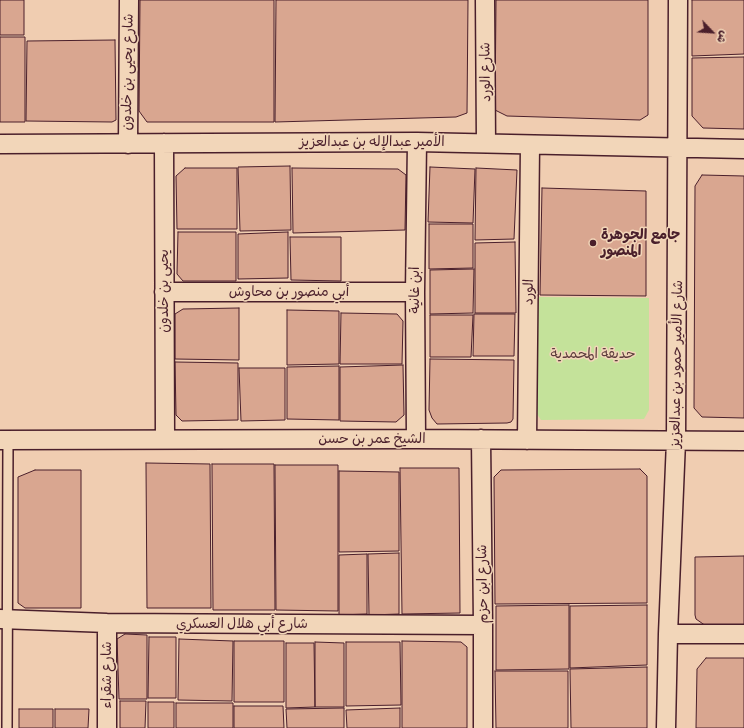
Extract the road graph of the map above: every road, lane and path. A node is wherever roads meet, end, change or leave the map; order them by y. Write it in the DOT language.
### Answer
graph roads {
  1 [pos="129,0"];
  2 [pos="485,0"];
  3 [pos="678,0"];
  4 [pos="417,142"];
  5 [pos="164,143"];
  6 [pos="486,143"];
  7 [pos="0,144"];
  8 [pos="128,144"];
  9 [pos="530,145"];
  10 [pos="678,148"];
  11 [pos="744,149"];
  12 [pos="164,292"];
  13 [pos="415,292"];
  14 [pos="165,439"];
  15 [pos="416,439"];
  16 [pos="4,440"];
  17 [pos="480,440"];
  18 [pos="527,440"];
  19 [pos="676,441"];
  20 [pos="744,441"];
  21 [pos="4,619"];
  22 [pos="107,623"];
  23 [pos="483,625"];
  24 [pos="668,634"];
  25 [pos="744,634"];
  26 [pos="7,728"];
  27 [pos="107,728"];
  28 [pos="482,728"];
  29 [pos="666,728"];
  1 -- 8 [label="street, شارع يحيى بن خلدون"];
  2 -- 6 [label="street, شارع الورد"];
  3 -- 10 [label="street, شارع الأمير حمود بن عبدالعزيز"];
  4 -- 5 [label="street, الأمير عبدالإله بن عبدالعزيز"];
  4 -- 6 [label="street, الأمير عبدالإله بن عبدالعزيز"];
  4 -- 13 [label="street, ابن غانية"];
  5 -- 8 [label="street, الأمير عبدالإله بن عبدالعزيز"];
  5 -- 12 [label="street, يحيى بن خلدون"];
  6 -- 9 [label="street, الأمير عبدالإله بن عبدالعزيز"];
  7 -- 8 [label="street, الأمير عبدالإله بن عبدالعزيز"];
  9 -- 10 [label="street, الأمير عبدالإله بن عبدالعزيز"];
  9 -- 18 [label="street, الورد"];
  10 -- 11 [label="street, الأمير عبدالإله بن عبدالعزيز"];
  10 -- 19 [label="street, شارع الأمير حمود بن عبدالعزيز"];
  12 -- 13 [label="street, أبي منصور بن محاوش"];
  12 -- 14 [label="street, يحيى بن خلدون"];
  13 -- 15 [label="street, ابن غانية"];
  14 -- 15 [label="street, الشيخ عمر بن حسن"];
  14 -- 16 [label="street, الشيخ عمر بن حسن"];
  15 -- 17 [label="street, الشيخ عمر بن حسن"];
  16 -- 21 [label="lane"];
  17 -- 18 [label="street, الشيخ عمر بن حسن"];
  17 -- 23 [label="street, شارع ابن حزم"];
  18 -- 19 [label="street, الشيخ عمر بن حسن"];
  19 -- 20 [label="street, الشيخ عمر بن حسن"];
  19 -- 24 [label="street, شارع الأمير حمود بن عبدالعزيز"];
  21 -- 22 [label="street, شارع أبي هلال العسكري"];
  21 -- 26 [label="lane"];
  22 -- 23 [label="street, شارع أبي هلال العسكري"];
  22 -- 27 [label="street, شارع شقراء"];
  23 -- 28 [label="street, شارع ابن حزم"];
  24 -- 25 [label="street"];
  24 -- 29 [label="street, شارع الأمير حمود بن عبدالعزيز"];
}
